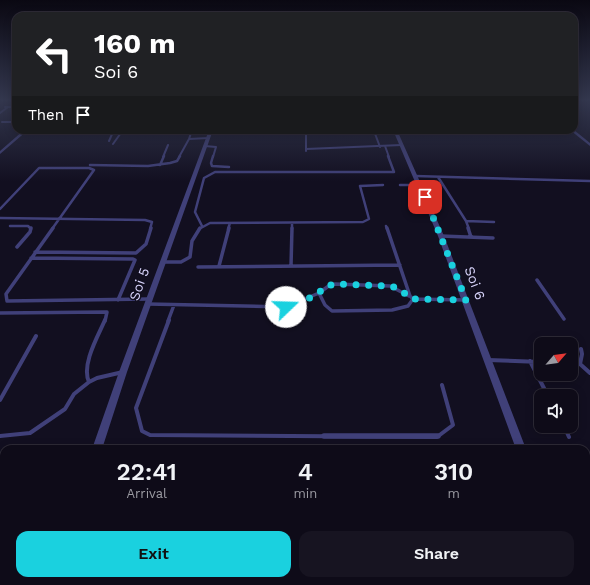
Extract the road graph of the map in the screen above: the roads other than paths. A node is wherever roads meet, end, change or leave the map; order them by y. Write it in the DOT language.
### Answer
graph roads {
  1 [pos="22,134"];
  2 [pos="112,134"];
  3 [pos="120,134"];
  4 [pos="191,134"];
  5 [pos="210,134"];
  6 [pos="306,134"];
  7 [pos="375,134"];
  8 [pos="397,134"];
  9 [pos="577,134"];
  10 [pos="189,139"];
  11 [pos="109,141"];
  12 [pos="207,142"];
  13 [pos="113,144"];
  14 [pos="168,145"];
  15 [pos="401,145"];
  16 [pos="590,145"];
  17 [pos="385,146"];
  18 [pos="380,147"];
  19 [pos="0,153"];
  20 [pos="90,165"];
  21 [pos="160,165"];
  22 [pos="229,167"];
  23 [pos="416,176"];
  24 [pos="438,177"];
  25 [pos="590,180"];
  26 [pos="419,184"];
  27 [pos="383,185"];
  28 [pos="400,185"];
  29 [pos="0,209"];
  30 [pos="0,218"];
  31 [pos="59,220"];
  32 [pos="466,222"];
  33 [pos="494,222"];
  34 [pos="230,223"];
  35 [pos="292,223"];
  36 [pos="10,226"];
  37 [pos="202,226"];
  38 [pos="386,226"];
  39 [pos="441,236"];
  40 [pos="471,237"];
  41 [pos="493,238"];
  42 [pos="17,247"];
  43 [pos="35,252"];
  44 [pos="32,258"];
  45 [pos="163,262"];
  46 [pos="400,265"];
  47 [pos="219,266"];
  48 [pos="291,266"];
  49 [pos="198,267"];
  50 [pos="537,280"];
  51 [pos="319,293"];
  52 [pos="410,296"];
  53 [pos="413,299"];
  54 [pos="118,300"];
  55 [pos="466,300"];
  56 [pos="148,302"];
  57 [pos="174,305"];
  58 [pos="0,313"];
  59 [pos="564,319"];
  60 [pos="36,336"];
  61 [pos="582,349"];
  62 [pos="488,360"];
  63 [pos="530,361"];
  64 [pos="534,361"];
  65 [pos="580,364"];
  66 [pos="120,373"];
  67 [pos="590,373"];
  68 [pos="89,382"];
  69 [pos="442,385"];
  70 [pos="544,389"];
  71 [pos="0,400"];
  72 [pos="567,433"];
  73 [pos="0,436"];
  74 [pos="569,437"];
  75 [pos="98,445"];
  76 [pos="520,445"];
  1 -- 19 [label="street"];
  2 -- 11 [label="lane"];
  3 -- 13 [label="lane"];
  4 -- 10 [label="lane"];
  5 -- 12 [label="street, Soi 5"];
  6 -- 18 [label="lane"];
  7 -- 18 [label="lane"];
  8 -- 15 [label="street, Soi 6"];
  9 -- 16 [label="street"];
  10 -- 12 [label="lane"];
  10 -- 21 [label="lane"];
  12 -- 22 [label="lane"];
  12 -- 45 [label="street, Soi 5"];
  14 -- 21 [label="lane"];
  15 -- 17 [label="lane"];
  15 -- 23 [label="street, Soi 6"];
  17 -- 18 [label="lane"];
  17 -- 37 [label="lane"];
  20 -- 21 [label="lane"];
  23 -- 24 [label="lane"];
  23 -- 26 [label="street, Soi 6"];
  24 -- 25 [label="lane"];
  24 -- 32 [label="lane"];
  26 -- 28 [label="lane"];
  26 -- 39 [label="street, Soi 6"];
  27 -- 35 [label="lane"];
  29 -- 31 [label="lane"];
  30 -- 31 [label="lane"];
  31 -- 43 [label="lane"];
  31 -- 43 [label="lane"];
  32 -- 33 [label="lane"];
  32 -- 40 [label="lane"];
  34 -- 35 [label="lane"];
  34 -- 37 [label="lane"];
  34 -- 47 [label="lane"];
  35 -- 48 [label="lane"];
  36 -- 42 [label="lane"];
  37 -- 45 [label="lane"];
  38 -- 46 [label="lane"];
  39 -- 40 [label="lane"];
  39 -- 55 [label="street, Soi 6"];
  40 -- 41 [label="lane"];
  43 -- 44 [label="lane"];
  44 -- 54 [label="lane"];
  44 -- 54 [label="lane"];
  45 -- 56 [label="street, Soi 5"];
  46 -- 48 [label="lane"];
  46 -- 52 [label="lane"];
  47 -- 48 [label="lane"];
  47 -- 49 [label="lane"];
  50 -- 59 [label="lane"];
  51 -- 52 [label="lane"];
  51 -- 53 [label="lane"];
  51 -- 57 [label="lane"];
  52 -- 53 [label="lane"];
  53 -- 55 [label="lane"];
  54 -- 56 [label="lane"];
  55 -- 62 [label="street, Soi 6"];
  56 -- 57 [label="lane"];
  56 -- 66 [label="street, Soi 5"];
  57 -- 69 [label="lane"];
  58 -- 68 [label="lane"];
  60 -- 71 [label="lane"];
  61 -- 65 [label="lane"];
  62 -- 63 [label="lane"];
  62 -- 76 [label="street, Soi 6"];
  63 -- 64 [label="lane"];
  63 -- 70 [label="lane"];
  65 -- 67 [label="lane"];
  66 -- 68 [label="lane"];
  66 -- 75 [label="street, Soi 5"];
  68 -- 73 [label="lane"];
  72 -- 74 [label="lane"];
}
